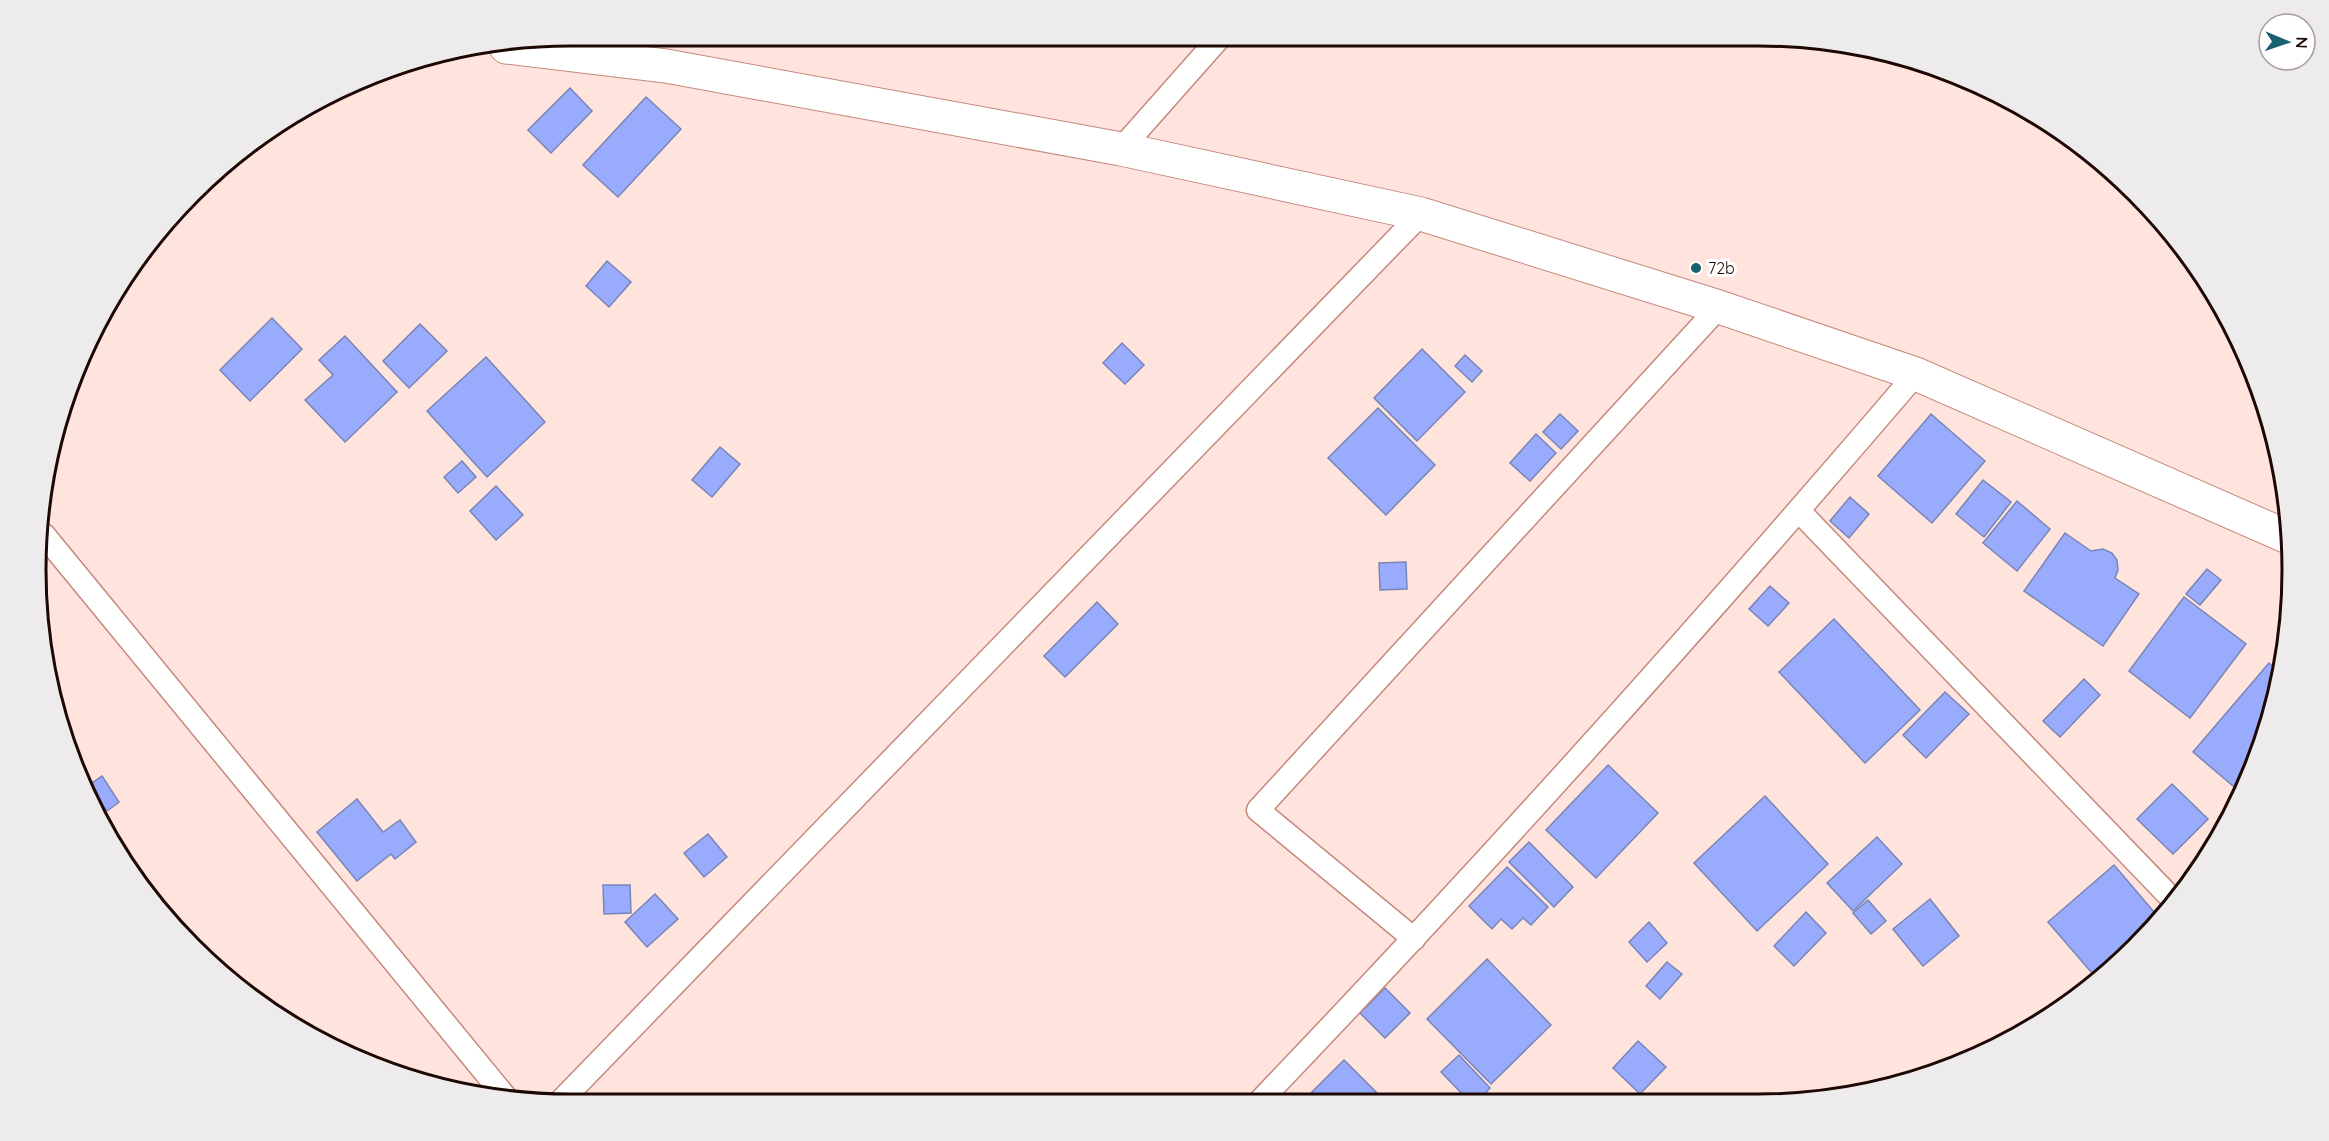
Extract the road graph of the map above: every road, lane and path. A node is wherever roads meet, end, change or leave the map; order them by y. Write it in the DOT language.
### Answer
graph roads {
  1 [pos="1212,46"];
  2 [pos="524,49"];
  3 [pos="1121,149"];
  4 [pos="1421,214"];
  5 [pos="1719,307"];
  6 [pos="1916,374"];
  7 [pos="1799,511"];
  8 [pos="2281,534"];
  9 [pos="48,541"];
  10 [pos="2169,895"];
  11 [pos="1414,939"];
  12 [pos="499,1090"];
  13 [pos="568,1094"];
  14 [pos="1267,1094"];
  1 -- 3 [label="lane"];
  2 -- 3 [label="street"];
  3 -- 4 [label="street"];
  4 -- 5 [label="street"];
  4 -- 13 [label="lane"];
  5 -- 6 [label="street"];
  5 -- 11 [label="lane"];
  6 -- 7 [label="lane"];
  6 -- 8 [label="street"];
  7 -- 10 [label="lane"];
  7 -- 11 [label="lane"];
  9 -- 12 [label="lane"];
  11 -- 14 [label="lane"];
}
